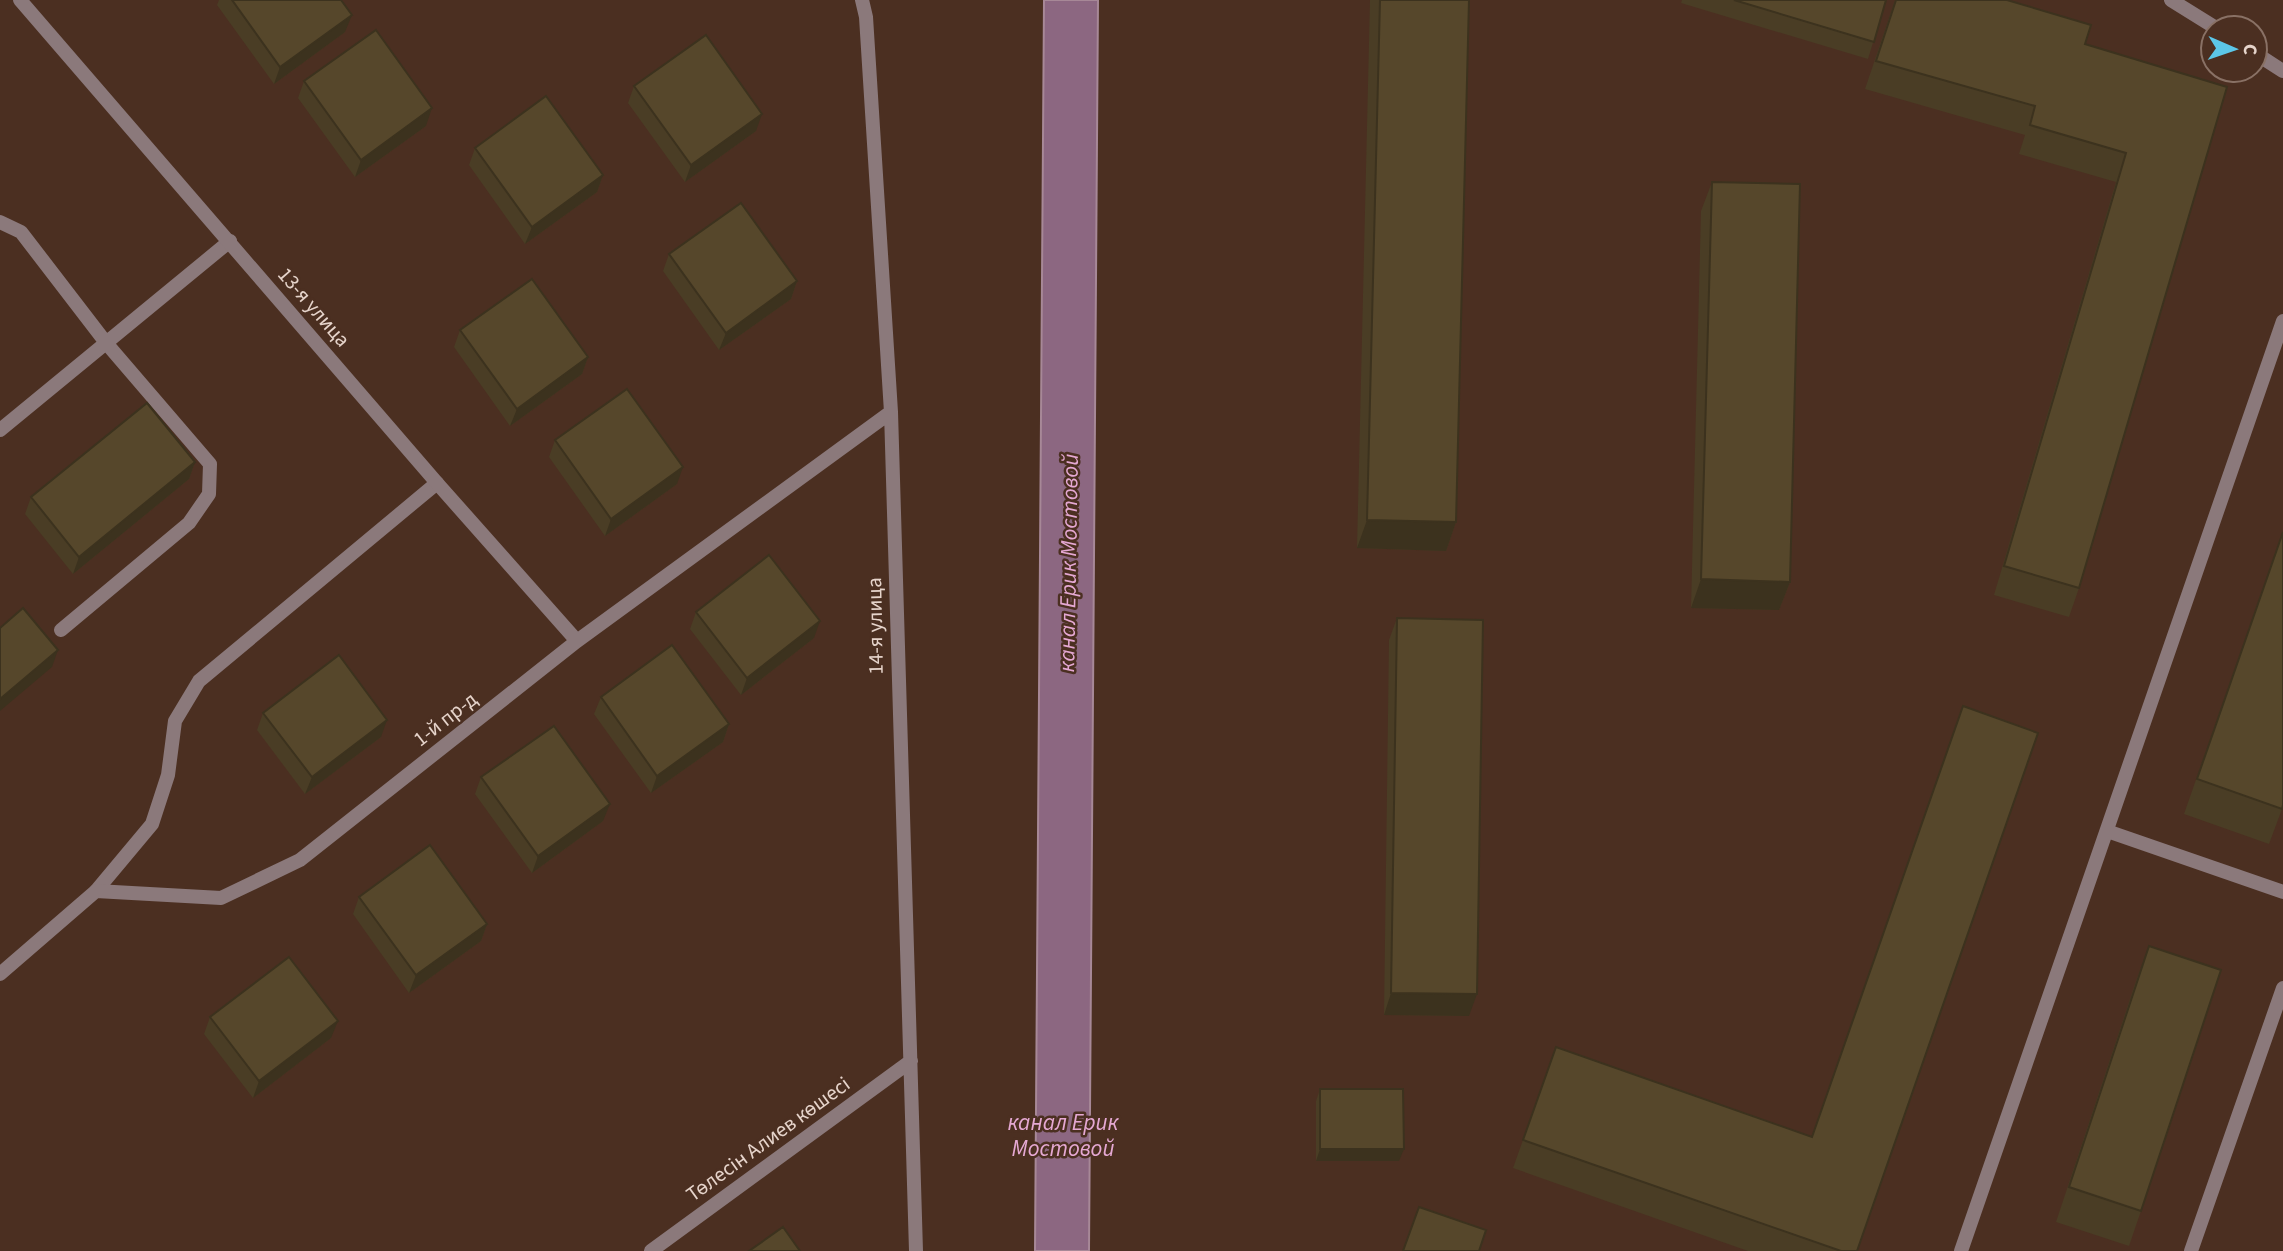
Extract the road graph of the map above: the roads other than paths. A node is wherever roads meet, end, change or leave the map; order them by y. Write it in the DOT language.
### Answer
graph roads {
  1 [pos="20,0"];
  2 [pos="862,0"];
  3 [pos="2171,0"];
  4 [pos="2199,17"];
  5 [pos="0,222"];
  6 [pos="230,241"];
  7 [pos="2283,321"];
  8 [pos="107,344"];
  9 [pos="891,412"];
  10 [pos="0,430"];
  11 [pos="437,483"];
  12 [pos="61,630"];
  13 [pos="577,641"];
  14 [pos="2106,831"];
  15 [pos="96,891"];
  16 [pos="2283,892"];
  17 [pos="0,974"];
  18 [pos="2283,988"];
  19 [pos="911,1061"];
  20 [pos="651,1251"];
  21 [pos="916,1251"];
  22 [pos="1961,1251"];
  23 [pos="2191,1251"];
  1 -- 6 [label="street, 13-я улица"];
  2 -- 9 [label="street, 14-я улица"];
  3 -- 4 [label="street"];
  5 -- 8 [label="street"];
  6 -- 8 [label="street"];
  6 -- 11 [label="street, 13-я улица"];
  7 -- 14 [label="street"];
  8 -- 10 [label="street"];
  8 -- 12 [label="street"];
  9 -- 13 [label="street, 1-й пр-д"];
  9 -- 19 [label="street, 14-я улица"];
  11 -- 13 [label="street, 13-я улица"];
  11 -- 15 [label="street"];
  13 -- 15 [label="street, 1-й пр-д"];
  14 -- 16 [label="street"];
  14 -- 22 [label="street"];
  15 -- 17 [label="street"];
  18 -- 23 [label="street"];
  19 -- 20 [label="street, Төлесін Алиев көшесі"];
  19 -- 21 [label="street, 14-я улица"];
}
